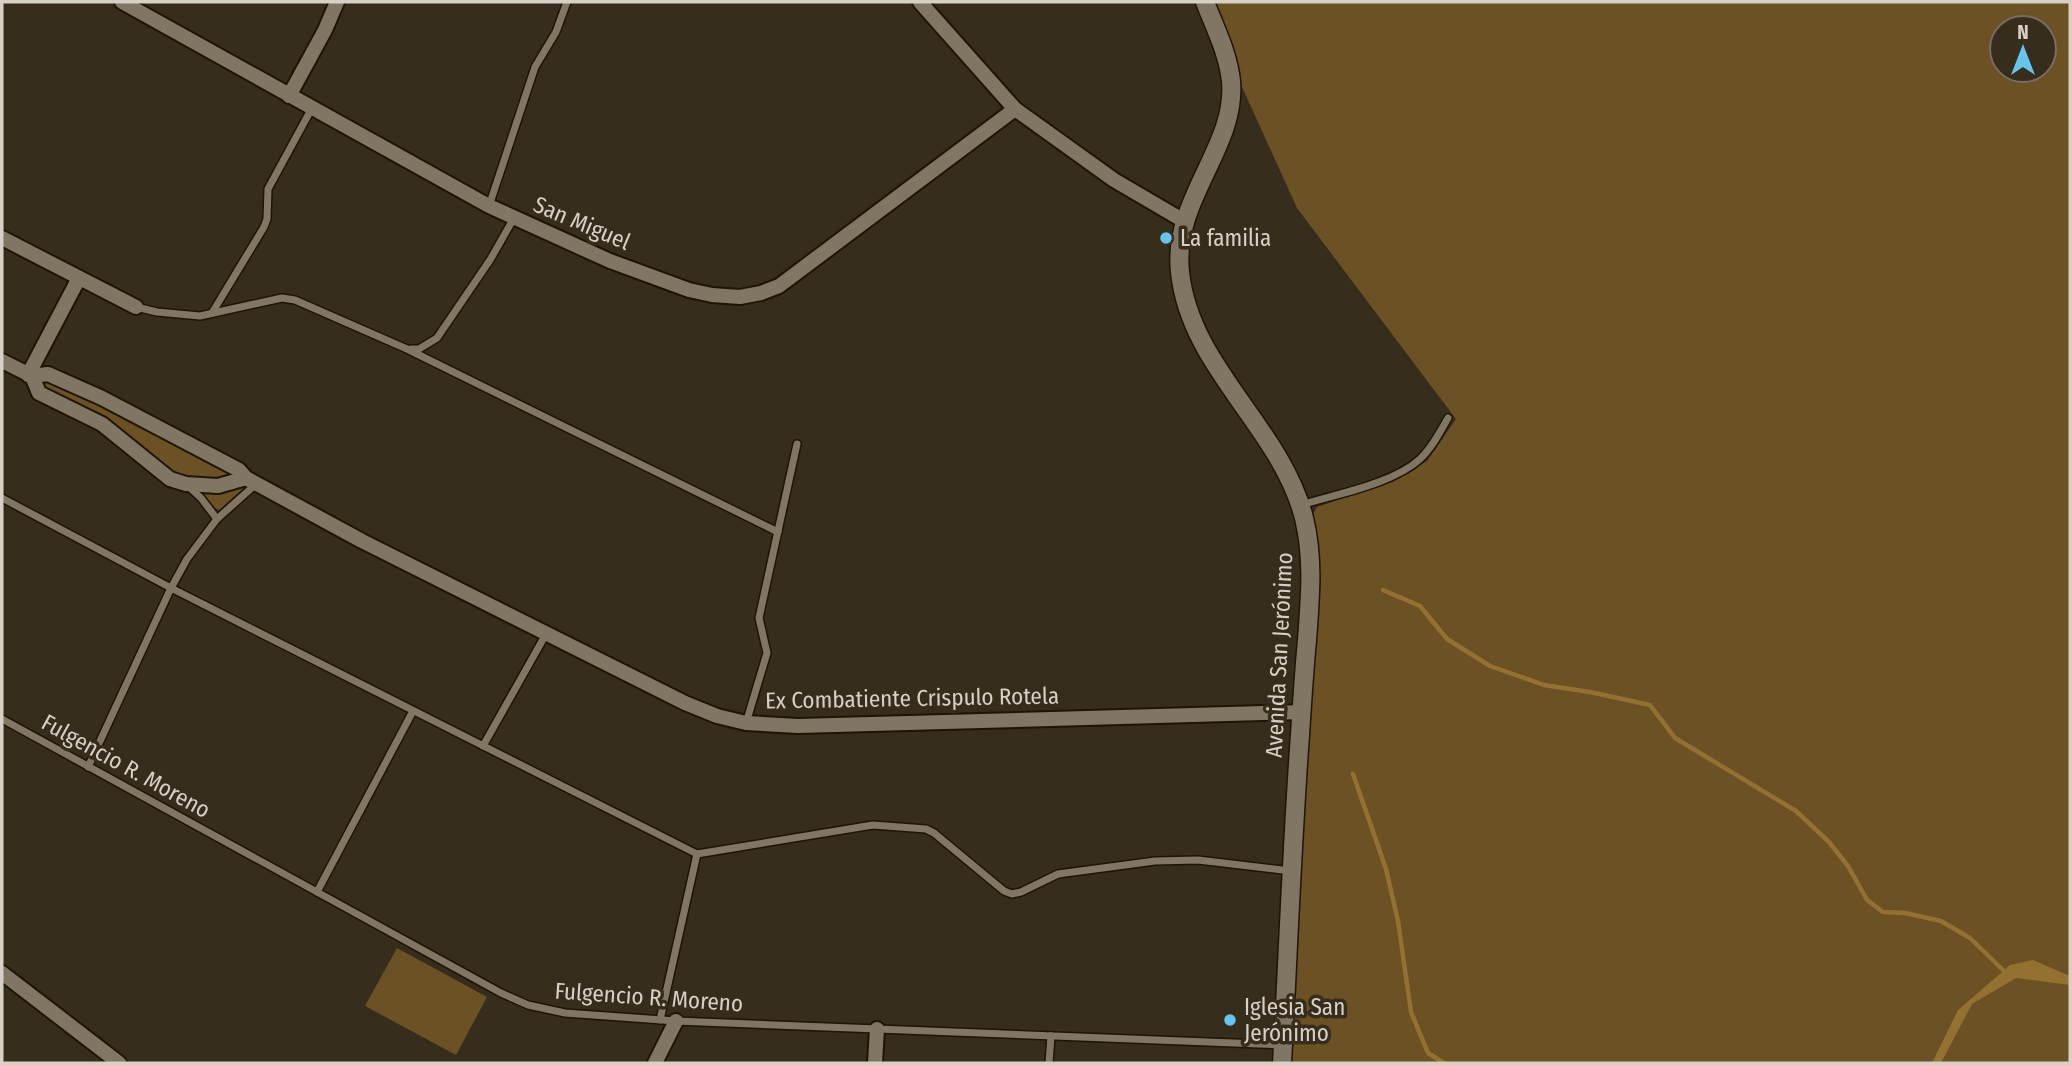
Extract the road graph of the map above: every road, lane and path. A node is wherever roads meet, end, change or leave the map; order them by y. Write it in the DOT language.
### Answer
graph roads {
  1 [pos="122,2"];
  2 [pos="337,2"];
  3 [pos="567,2"];
  4 [pos="920,2"];
  5 [pos="1205,2"];
  6 [pos="289,96"];
  7 [pos="312,108"];
  8 [pos="1015,109"];
  9 [pos="489,205"];
  10 [pos="514,218"];
  11 [pos="1184,221"];
  12 [pos="2,237"];
  13 [pos="79,278"];
  14 [pos="136,307"];
  15 [pos="212,313"];
  16 [pos="407,349"];
  17 [pos="2,361"];
  18 [pos="30,375"];
  19 [pos="1448,418"];
  20 [pos="797,444"];
  21 [pos="251,481"];
  22 [pos="186,484"];
  23 [pos="2,498"];
  24 [pos="1300,505"];
  25 [pos="216,519"];
  26 [pos="778,532"];
  27 [pos="171,588"];
  28 [pos="546,635"];
  29 [pos="413,711"];
  30 [pos="1302,712"];
  31 [pos="2,719"];
  32 [pos="746,723"];
  33 [pos="483,746"];
  34 [pos="88,767"];
  35 [pos="696,854"];
  36 [pos="1291,871"];
  37 [pos="317,892"];
  38 [pos="2,973"];
  39 [pos="660,1020"];
  40 [pos="676,1021"];
  41 [pos="877,1029"];
  42 [pos="1051,1036"];
  43 [pos="1282,1054"];
  44 [pos="119,1063"];
  45 [pos="654,1063"];
  46 [pos="875,1063"];
  47 [pos="1049,1063"];
  1 -- 6 [label="street, San Miguel"];
  2 -- 6 [label="street"];
  3 -- 9 [label="lane"];
  4 -- 8 [label="street"];
  5 -- 11 [label="street, Avenida San Jerónimo"];
  6 -- 7 [label="street, San Miguel"];
  7 -- 9 [label="street, San Miguel"];
  7 -- 15 [label="lane"];
  8 -- 10 [label="street, San Miguel"];
  8 -- 11 [label="street"];
  9 -- 10 [label="street, San Miguel"];
  10 -- 16 [label="lane"];
  11 -- 24 [label="street, Avenida San Jerónimo"];
  12 -- 13 [label="street"];
  13 -- 14 [label="street"];
  13 -- 18 [label="street"];
  14 -- 15 [label="lane"];
  15 -- 16 [label="lane"];
  16 -- 26 [label="lane"];
  17 -- 18 [label="street, Ex Combatiente Crispulo Rotela"];
  18 -- 21 [label="street, Ex Combatiente Crispulo Rotela"];
  18 -- 22 [label="street, Ex Combatiente Crispulo Rotela"];
  19 -- 24 [label="lane"];
  20 -- 26 [label="lane"];
  21 -- 22 [label="street, Ex Combatiente Crispulo Rotela"];
  21 -- 25 [label="lane"];
  21 -- 28 [label="street, Ex Combatiente Crispulo Rotela"];
  22 -- 25 [label="lane"];
  23 -- 27 [label="lane"];
  24 -- 30 [label="street, Avenida San Jerónimo"];
  25 -- 27 [label="lane"];
  26 -- 32 [label="lane"];
  27 -- 29 [label="lane"];
  27 -- 34 [label="lane"];
  28 -- 32 [label="street, Ex Combatiente Crispulo Rotela"];
  28 -- 33 [label="lane"];
  29 -- 33 [label="lane"];
  29 -- 37 [label="lane"];
  30 -- 32 [label="street, Ex Combatiente Crispulo Rotela"];
  30 -- 36 [label="street, Avenida San Jerónimo"];
  31 -- 34 [label="lane, Fulgencio R. Moreno"];
  33 -- 35 [label="lane"];
  34 -- 37 [label="lane, Fulgencio R. Moreno"];
  35 -- 36 [label="lane"];
  35 -- 39 [label="lane"];
  36 -- 43 [label="street, Avenida San Jerónimo"];
  37 -- 39 [label="lane, Fulgencio R. Moreno"];
  38 -- 44 [label="street"];
  39 -- 40 [label="lane, Fulgencio R. Moreno"];
  40 -- 41 [label="lane, Fulgencio R. Moreno"];
  40 -- 45 [label="street"];
  41 -- 42 [label="lane, Fulgencio R. Moreno"];
  41 -- 46 [label="street"];
  42 -- 43 [label="lane, Fulgencio R. Moreno"];
  42 -- 47 [label="lane"];
}
